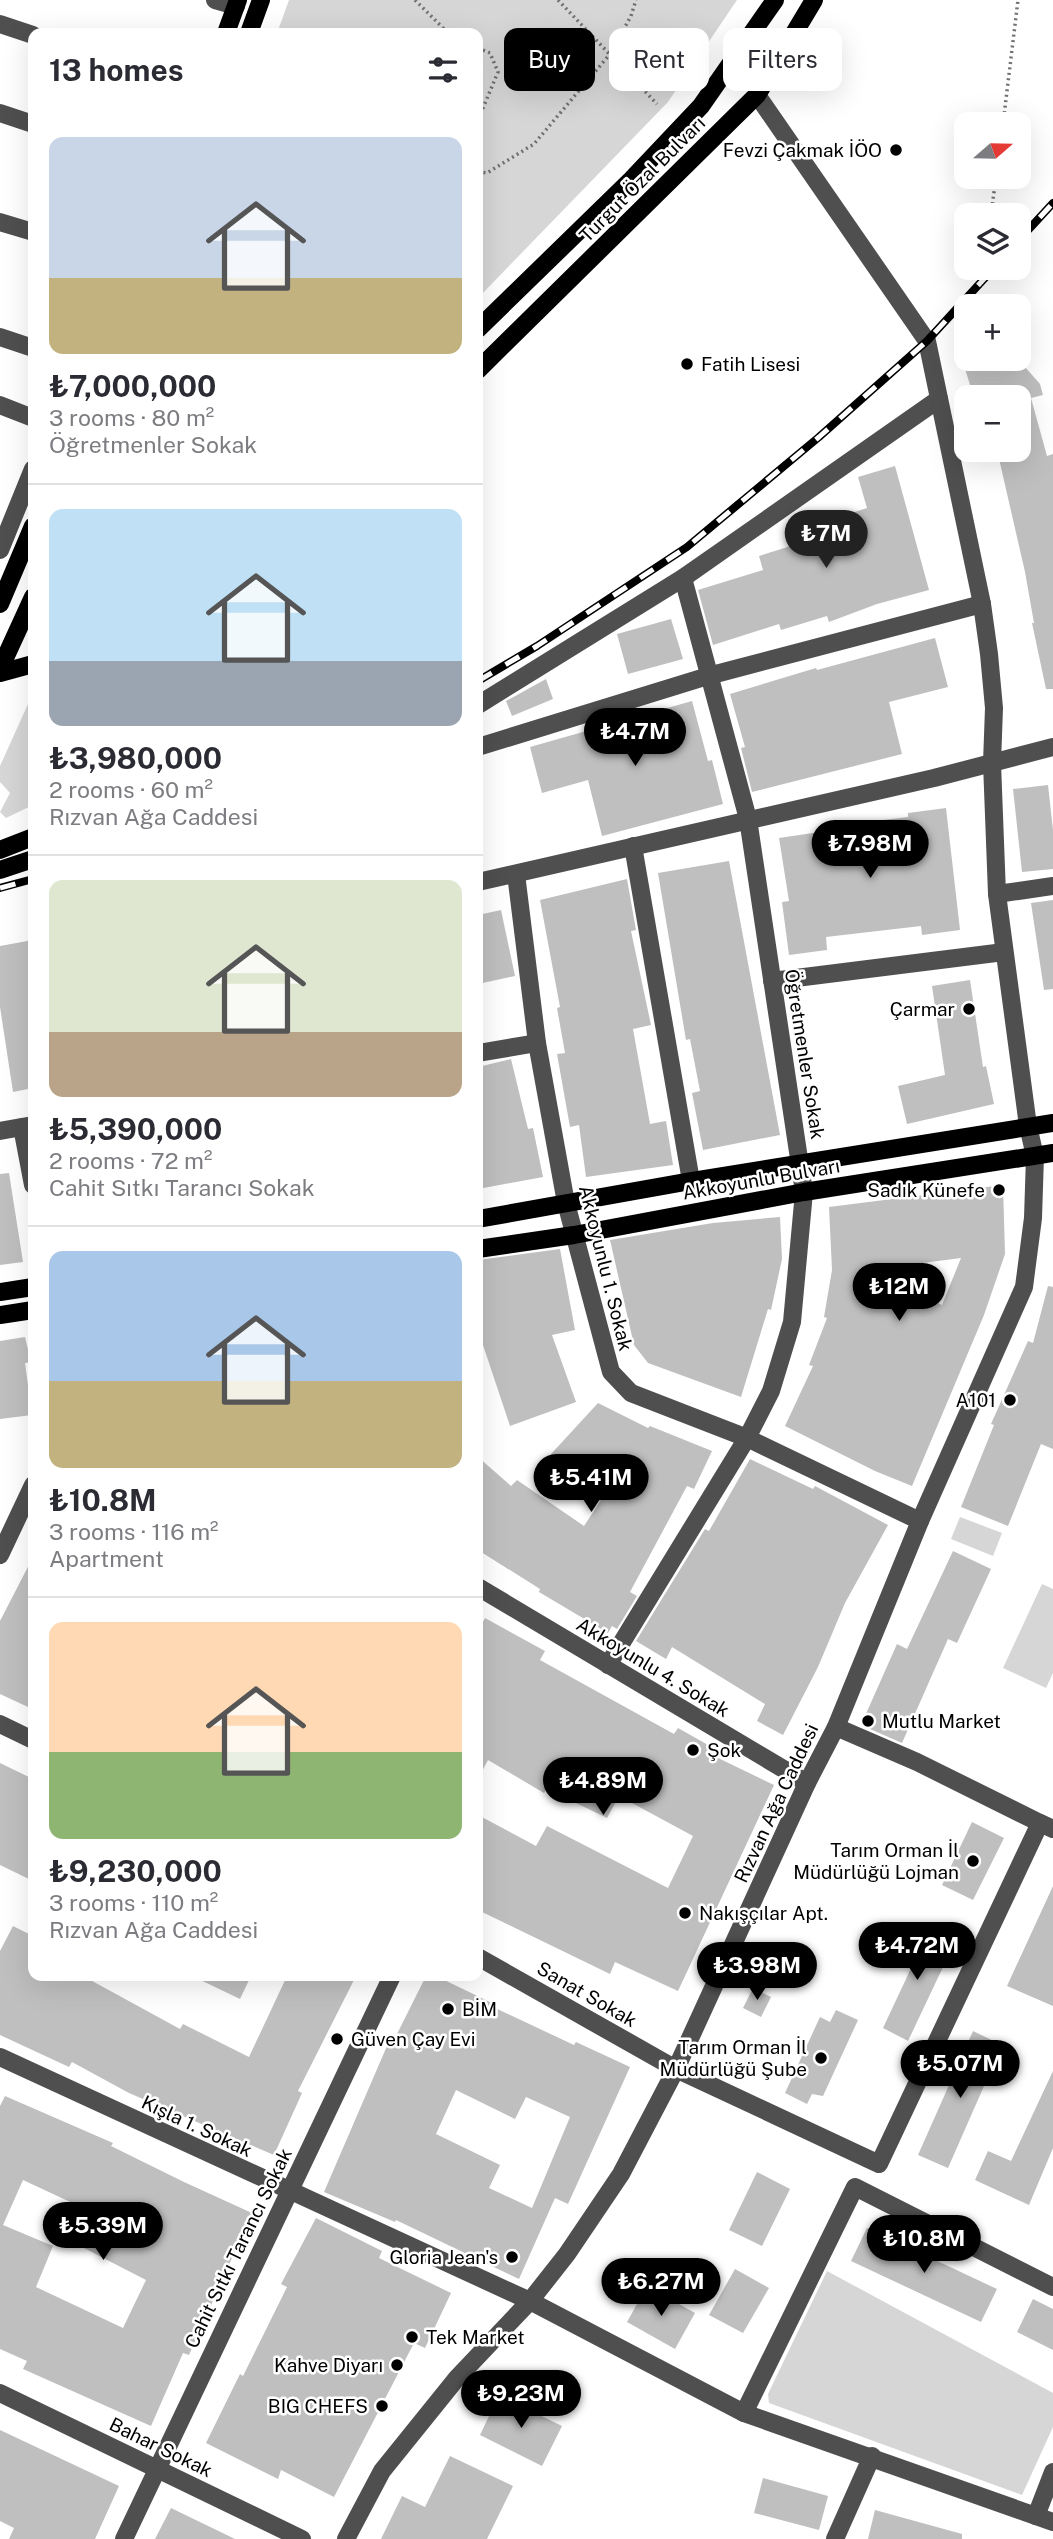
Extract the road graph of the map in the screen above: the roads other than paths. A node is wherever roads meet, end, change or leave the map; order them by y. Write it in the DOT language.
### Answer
graph roads {
  1 [pos="215,0"];
  2 [pos="261,0"];
  3 [pos="775,0"];
  4 [pos="814,0"];
  5 [pos="237,3"];
  6 [pos="0,24"];
  7 [pos="228,28"];
  8 [pos="251,28"];
  9 [pos="28,33"];
  10 [pos="757,95"];
  11 [pos="0,113"];
  12 [pos="28,122"];
  13 [pos="0,222"];
  14 [pos="28,230"];
  15 [pos="483,324"];
  16 [pos="0,337"];
  17 [pos="28,346"];
  18 [pos="483,365"];
  19 [pos="939,399"];
  20 [pos="0,405"];
  21 [pos="28,416"];
  22 [pos="28,479"];
  23 [pos="4,527"];
  24 [pos="28,538"];
  25 [pos="0,550"];
  26 [pos="683,578"];
  27 [pos="0,604"];
  28 [pos="982,604"];
  29 [pos="28,614"];
  30 [pos="28,665"];
  31 [pos="0,671"];
  32 [pos="708,676"];
  33 [pos="483,702"];
  34 [pos="483,745"];
  35 [pos="1053,747"];
  36 [pos="992,763"];
  37 [pos="748,819"];
  38 [pos="28,839"];
  39 [pos="632,846"];
  40 [pos="0,849"];
  41 [pos="28,861"];
  42 [pos="0,870"];
  43 [pos="516,874"];
  44 [pos="483,881"];
  45 [pos="1053,886"];
  46 [pos="997,894"];
  47 [pos="1004,952"];
  48 [pos="772,981"];
  49 [pos="537,1043"];
  50 [pos="483,1052"];
  51 [pos="1053,1123"];
  52 [pos="28,1126"];
  53 [pos="1028,1126"];
  54 [pos="0,1131"];
  55 [pos="1053,1153"];
  56 [pos="1035,1156"];
  57 [pos="800,1164"];
  58 [pos="691,1181"];
  59 [pos="804,1192"];
  60 [pos="566,1203"];
  61 [pos="483,1218"];
  62 [pos="574,1235"];
  63 [pos="483,1248"];
  64 [pos="28,1288"];
  65 [pos="0,1292"];
  66 [pos="28,1311"];
  67 [pos="0,1315"];
  68 [pos="747,1438"];
  69 [pos="27,1513"];
  70 [pos="920,1521"];
  71 [pos="0,1555"];
  72 [pos="483,1590"];
  73 [pos="608,1665"];
  74 [pos="0,1724"];
  75 [pos="836,1727"];
  76 [pos="28,1738"];
  77 [pos="807,1783"];
  78 [pos="1047,1826"];
  79 [pos="483,1960"];
  80 [pos="390,1981"];
  81 [pos="0,2057"];
  82 [pos="676,2069"];
  83 [pos="288,2192"];
  84 [pos="1053,2287"];
  85 [pos="530,2301"];
  86 [pos="0,2393"];
  87 [pos="744,2413"];
  88 [pos="872,2456"];
  89 [pos="157,2468"];
  90 [pos="1053,2472"];
  91 [pos="1045,2519"];
  92 [pos="124,2539"];
  93 [pos="302,2539"];
  94 [pos="346,2539"];
  95 [pos="835,2539"];
  1 -- 5 [label="street"];
  2 -- 8 [label="main road"];
  3 -- 15 [label="main road, Turgut Özal Bulvarı"];
  4 -- 10 [label="main road, Turgut Özal Bulvarı"];
  5 -- 7 [label="main road"];
  6 -- 9 [label="street"];
  10 -- 18 [label="main road, Turgut Özal Bulvarı"];
  10 -- 19 [label="street, Rızvan Ağa Caddesi"];
  11 -- 12 [label="street"];
  13 -- 14 [label="street"];
  16 -- 17 [label="street"];
  19 -- 26 [label="street"];
  19 -- 28 [label="street, Rızvan Ağa Caddesi"];
  20 -- 21 [label="street"];
  22 -- 23 [label="street"];
  23 -- 25 [label="street"];
  24 -- 27 [label="main road"];
  26 -- 32 [label="street, Öğretmenler Sokak"];
  26 -- 33 [label="street"];
  28 -- 32 [label="street"];
  28 -- 36 [label="street, Rızvan Ağa Caddesi"];
  29 -- 31 [label="main road"];
  30 -- 31 [label="main road"];
  32 -- 34 [label="street"];
  32 -- 37 [label="street, Öğretmenler Sokak"];
  35 -- 36 [label="street"];
  36 -- 37 [label="street"];
  36 -- 46 [label="street, Rızvan Ağa Caddesi"];
  37 -- 39 [label="street"];
  37 -- 48 [label="street, Öğretmenler Sokak"];
  38 -- 40 [label="main road"];
  39 -- 43 [label="street"];
  39 -- 58 [label="street"];
  41 -- 42 [label="main road"];
  43 -- 44 [label="street"];
  43 -- 49 [label="street, Akkoyunlu 1. Sokak"];
  45 -- 46 [label="street"];
  46 -- 47 [label="street, Rızvan Ağa Caddesi"];
  47 -- 48 [label="street"];
  47 -- 53 [label="street, Rızvan Ağa Caddesi"];
  48 -- 57 [label="street, Öğretmenler Sokak"];
  49 -- 50 [label="street"];
  49 -- 60 [label="street, Akkoyunlu 1. Sokak"];
  51 -- 53 [label="main road, Akkoyunlu Bulvarı"];
  52 -- 54 [label="street"];
  53 -- 56 [label="street, Rızvan Ağa Caddesi"];
  53 -- 57 [label="main road, Akkoyunlu Bulvarı"];
  55 -- 56 [label="main road, Akkoyunlu Bulvarı"];
  56 -- 59 [label="main road, Akkoyunlu Bulvarı"];
  56 -- 70 [label="street, Rızvan Ağa Caddesi"];
  57 -- 58 [label="main road, Akkoyunlu Bulvarı"];
  57 -- 59 [label="street, Öğretmenler Sokak"];
  58 -- 60 [label="main road, Akkoyunlu Bulvarı"];
  59 -- 62 [label="main road, Akkoyunlu Bulvarı"];
  59 -- 68 [label="street, Öğretmenler Sokak"];
  60 -- 61 [label="main road, Akkoyunlu Bulvarı"];
  60 -- 62 [label="street, Akkoyunlu 1. Sokak"];
  62 -- 63 [label="main road, Akkoyunlu Bulvarı"];
  62 -- 68 [label="street, Akkoyunlu 1. Sokak"];
  64 -- 65 [label="main road"];
  66 -- 67 [label="main road"];
  68 -- 70 [label="street, Akkoyunlu 1. Sokak"];
  68 -- 73 [label="street, Öğretmenler Sokak"];
  69 -- 71 [label="street"];
  70 -- 75 [label="street, Rızvan Ağa Caddesi"];
  72 -- 73 [label="street, Akkoyunlu 4. Sokak"];
  73 -- 77 [label="street, Akkoyunlu 4. Sokak"];
  74 -- 76 [label="street"];
  75 -- 77 [label="street, Rızvan Ağa Caddesi"];
  75 -- 78 [label="street"];
  77 -- 82 [label="street, Rızvan Ağa Caddesi"];
  78 -- 82 [label="street, Sanat Sokak"];
  79 -- 82 [label="street, Sanat Sokak"];
  80 -- 83 [label="street, Cahit Sıtkı Tarancı Sokak"];
  81 -- 83 [label="street, Kışla 1. Sokak"];
  82 -- 85 [label="street, Rızvan Ağa Caddesi"];
  83 -- 85 [label="street, Kışla 1. Sokak"];
  83 -- 89 [label="street, Cahit Sıtkı Tarancı Sokak"];
  84 -- 87 [label="street"];
  85 -- 87 [label="street, Kışla 1. Sokak"];
  85 -- 94 [label="street, Rızvan Ağa Caddesi"];
  86 -- 89 [label="street, Bahar Sokak"];
  87 -- 88 [label="street, Kışla 1. Sokak"];
  88 -- 91 [label="street, Kışla 1. Sokak"];
  88 -- 95 [label="street"];
  89 -- 92 [label="street, Cahit Sıtkı Tarancı Sokak"];
  89 -- 93 [label="street, Bahar Sokak"];
  90 -- 91 [label="street"];
}
